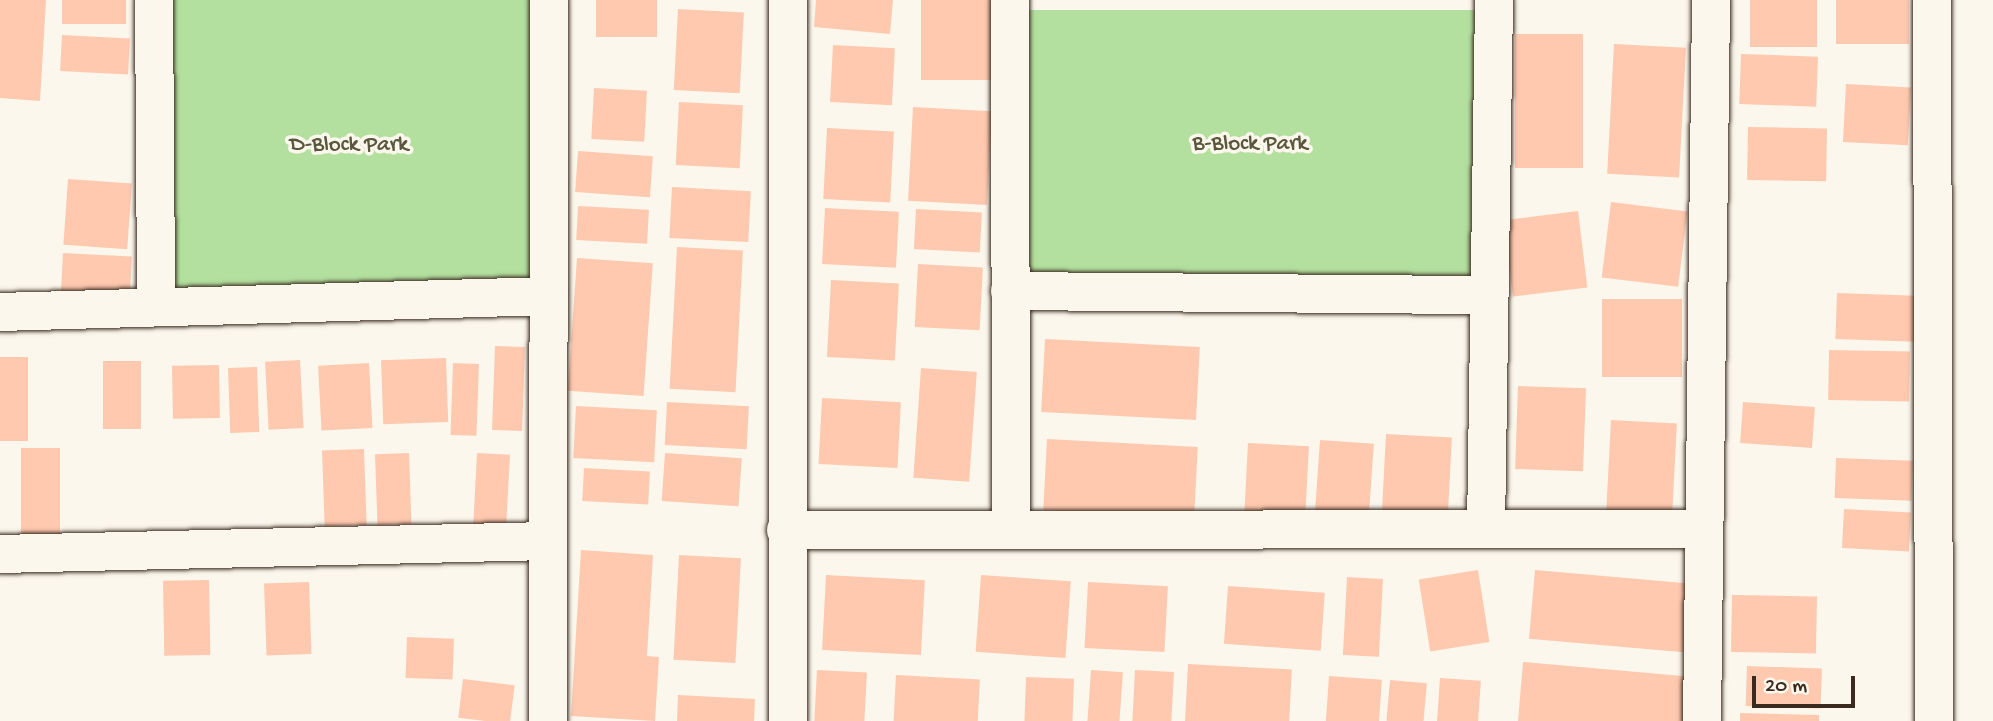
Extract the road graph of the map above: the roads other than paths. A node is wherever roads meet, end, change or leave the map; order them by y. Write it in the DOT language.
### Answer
graph roads {
  1 [pos="154,0"];
  2 [pos="549,0"];
  3 [pos="788,0"];
  4 [pos="1010,0"];
  5 [pos="1494,0"];
  6 [pos="1711,0"];
  7 [pos="1932,0"];
  8 [pos="1010,291"];
  9 [pos="1489,295"];
  10 [pos="549,296"];
  11 [pos="156,307"];
  12 [pos="0,312"];
  13 [pos="1704,528"];
  14 [pos="1486,529"];
  15 [pos="786,530"];
  16 [pos="1011,530"];
  17 [pos="548,541"];
  18 [pos="0,554"];
  19 [pos="548,721"];
  20 [pos="788,721"];
  21 [pos="1702,721"];
  22 [pos="1934,721"];
  1 -- 11 [label="street"];
  2 -- 10 [label="street"];
  3 -- 15 [label="street"];
  4 -- 8 [label="street"];
  5 -- 9 [label="street"];
  6 -- 13 [label="street"];
  7 -- 22 [label="street"];
  8 -- 9 [label="street"];
  8 -- 16 [label="street"];
  9 -- 14 [label="street"];
  10 -- 11 [label="street"];
  10 -- 17 [label="street"];
  11 -- 12 [label="street"];
  13 -- 14 [label="street"];
  13 -- 21 [label="street"];
  14 -- 16 [label="street"];
  15 -- 16 [label="street"];
  15 -- 20 [label="street"];
  17 -- 18 [label="street"];
  17 -- 19 [label="street"];
}
